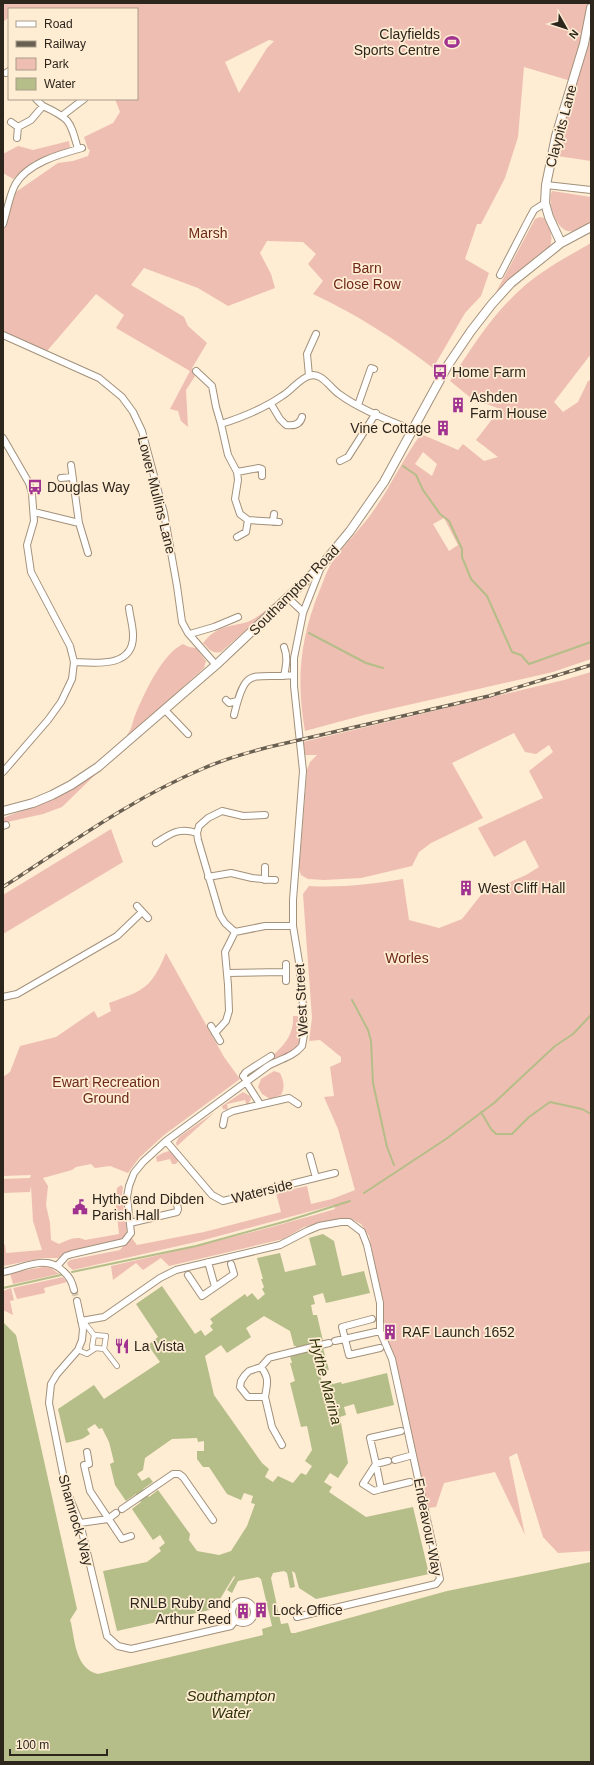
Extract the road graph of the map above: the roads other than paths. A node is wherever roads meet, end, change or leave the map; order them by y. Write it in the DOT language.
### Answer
graph roads {
  1 [pos="591,8"];
  2 [pos="37,100"];
  3 [pos="83,100"];
  4 [pos="43,106"];
  5 [pos="63,115"];
  6 [pos="11,122"];
  7 [pos="18,127"];
  8 [pos="17,138"];
  9 [pos="546,185"];
  10 [pos="591,190"];
  11 [pos="545,203"];
  12 [pos="3,224"];
  13 [pos="591,228"];
  14 [pos="561,243"];
  15 [pos="500,275"];
  16 [pos="316,334"];
  17 [pos="3,335"];
  18 [pos="365,363"];
  19 [pos="196,371"];
  20 [pos="309,376"];
  21 [pos="271,404"];
  22 [pos="358,404"];
  23 [pos="376,414"];
  24 [pos="302,417"];
  25 [pos="222,424"];
  26 [pos="413,430"];
  27 [pos="3,438"];
  28 [pos="340,460"];
  29 [pos="71,465"];
  30 [pos="237,472"];
  31 [pos="262,476"];
  32 [pos="72,477"];
  33 [pos="61,478"];
  34 [pos="34,512"];
  35 [pos="274,514"];
  36 [pos="248,520"];
  37 [pos="79,523"];
  38 [pos="237,537"];
  39 [pos="93,543"];
  40 [pos="86,544"];
  41 [pos="88,553"];
  42 [pos="321,566"];
  43 [pos="288,598"];
  44 [pos="129,608"];
  45 [pos="303,614"];
  46 [pos="238,617"];
  47 [pos="190,634"];
  48 [pos="284,647"];
  49 [pos="74,662"];
  50 [pos="216,665"];
  51 [pos="294,675"];
  52 [pos="284,676"];
  53 [pos="226,700"];
  54 [pos="237,701"];
  55 [pos="165,710"];
  56 [pos="234,714"];
  57 [pos="188,734"];
  58 [pos="4,768"];
  59 [pos="3,811"];
  60 [pos="264,816"];
  61 [pos="197,833"];
  62 [pos="156,843"];
  63 [pos="265,867"];
  64 [pos="208,877"];
  65 [pos="265,880"];
  66 [pos="275,880"];
  67 [pos="137,906"];
  68 [pos="142,912"];
  69 [pos="148,918"];
  70 [pos="293,926"];
  71 [pos="235,932"];
  72 [pos="286,964"];
  73 [pos="286,972"];
  74 [pos="227,973"];
  75 [pos="286,981"];
  76 [pos="3,997"];
  77 [pos="211,1026"];
  78 [pos="215,1032"];
  79 [pos="220,1041"];
  80 [pos="271,1056"];
  81 [pos="246,1082"];
  82 [pos="260,1104"];
  83 [pos="298,1104"];
  84 [pos="223,1125"];
  85 [pos="166,1141"];
  86 [pos="310,1156"];
  87 [pos="335,1173"];
  88 [pos="316,1178"];
  89 [pos="176,1200"];
  90 [pos="130,1223"];
  91 [pos="208,1262"];
  92 [pos="231,1264"];
  93 [pos="57,1266"];
  94 [pos="3,1272"];
  95 [pos="188,1275"];
  96 [pos="215,1287"];
  97 [pos="74,1290"];
  98 [pos="77,1301"];
  99 [pos="372,1319"];
  100 [pos="82,1321"];
  101 [pos="380,1331"];
  102 [pos="94,1335"];
  103 [pos="345,1339"];
  104 [pos="96,1348"];
  105 [pos="380,1348"];
  106 [pos="104,1349"];
  107 [pos="78,1350"];
  108 [pos="117,1366"];
  109 [pos="261,1367"];
  110 [pos="264,1397"];
  111 [pos="401,1431"];
  112 [pos="282,1445"];
  113 [pos="87,1452"];
  114 [pos="413,1455"];
  115 [pos="376,1464"];
  116 [pos="410,1482"];
  117 [pos="382,1488"];
  118 [pos="122,1509"];
  119 [pos="116,1513"];
  120 [pos="108,1519"];
  121 [pos="213,1520"];
  122 [pos="80,1523"];
  123 [pos="131,1536"];
  124 [pos="297,1618"];
  125 [pos="235,1621"];
  1 -- 9 [label="street, Claypits Lane"];
  2 -- 4 [label="street"];
  3 -- 5 [label="street"];
  4 -- 5 [label="street"];
  4 -- 7 [label="street"];
  5 -- 12 [label="street"];
  6 -- 7 [label="street"];
  7 -- 8 [label="street"];
  9 -- 10 [label="street"];
  9 -- 11 [label="street, Claypits Lane"];
  11 -- 14 [label="street, Claypits Lane"];
  11 -- 15 [label="street"];
  13 -- 14 [label="street, Southampton Road"];
  14 -- 26 [label="street, Southampton Road"];
  16 -- 20 [label="street"];
  17 -- 47 [label="street, Lower Mullins Lane"];
  18 -- 22 [label="street"];
  19 -- 25 [label="street"];
  20 -- 21 [label="street"];
  20 -- 22 [label="street"];
  21 -- 24 [label="street"];
  21 -- 25 [label="street"];
  22 -- 23 [label="street"];
  23 -- 26 [label="street"];
  23 -- 28 [label="street"];
  25 -- 30 [label="street"];
  26 -- 42 [label="street, Southampton Road"];
  27 -- 34 [label="street"];
  29 -- 32 [label="street"];
  30 -- 31 [label="street"];
  30 -- 36 [label="street"];
  32 -- 33 [label="street"];
  32 -- 37 [label="street"];
  34 -- 37 [label="street"];
  34 -- 49 [label="street"];
  35 -- 36 [label="street"];
  36 -- 38 [label="street"];
  37 -- 40 [label="street"];
  39 -- 40 [label="street"];
  40 -- 41 [label="street"];
  42 -- 43 [label="street, Southampton Road"];
  42 -- 45 [label="street, West Street"];
  43 -- 45 [label="street"];
  43 -- 50 [label="street, Southampton Road"];
  44 -- 49 [label="street"];
  45 -- 51 [label="street, West Street"];
  46 -- 47 [label="street"];
  47 -- 50 [label="street, Lower Mullins Lane"];
  48 -- 52 [label="street"];
  49 -- 58 [label="street"];
  50 -- 55 [label="street, Southampton Road"];
  51 -- 52 [label="street"];
  51 -- 70 [label="street, West Street"];
  52 -- 54 [label="street"];
  53 -- 54 [label="street"];
  54 -- 56 [label="street"];
  55 -- 57 [label="street"];
  55 -- 59 [label="street, Southampton Road"];
  60 -- 61 [label="street"];
  61 -- 62 [label="street"];
  61 -- 64 [label="street"];
  63 -- 65 [label="street"];
  64 -- 65 [label="street"];
  64 -- 71 [label="street"];
  65 -- 66 [label="street"];
  67 -- 68 [label="street"];
  68 -- 69 [label="street"];
  68 -- 76 [label="street"];
  70 -- 71 [label="street"];
  70 -- 81 [label="street, West Street"];
  71 -- 74 [label="street"];
  72 -- 73 [label="street"];
  73 -- 74 [label="street"];
  73 -- 75 [label="street"];
  74 -- 78 [label="street"];
  77 -- 78 [label="street"];
  78 -- 79 [label="street"];
  80 -- 81 [label="street"];
  81 -- 82 [label="street"];
  81 -- 85 [label="street, West Street"];
  82 -- 83 [label="street"];
  82 -- 84 [label="street"];
  85 -- 88 [label="street, Waterside"];
  85 -- 90 [label="street, West Street"];
  86 -- 88 [label="street"];
  87 -- 88 [label="street, Waterside"];
  89 -- 90 [label="street"];
  90 -- 93 [label="street, West Street"];
  91 -- 96 [label="street"];
  91 -- 100 [label="street, Endeavour Way"];
  91 -- 101 [label="street, Endeavour Way"];
  92 -- 96 [label="street"];
  93 -- 94 [label="street"];
  93 -- 97 [label="street"];
  95 -- 96 [label="street"];
  98 -- 100 [label="street, Shamrock Way"];
  99 -- 103 [label="street"];
  100 -- 102 [label="street"];
  100 -- 107 [label="street, Shamrock Way"];
  101 -- 103 [label="street"];
  101 -- 114 [label="street, Endeavour Way"];
  102 -- 104 [label="street"];
  102 -- 106 [label="street"];
  103 -- 105 [label="street"];
  103 -- 109 [label="street"];
  104 -- 106 [label="street"];
  104 -- 107 [label="street"];
  106 -- 108 [label="street"];
  107 -- 122 [label="street, Shamrock Way"];
  109 -- 110 [label="street"];
  109 -- 110 [label="street"];
  110 -- 112 [label="street"];
  111 -- 115 [label="street"];
  113 -- 120 [label="street"];
  114 -- 115 [label="street"];
  114 -- 124 [label="street, Endeavour Way"];
  115 -- 117 [label="street"];
  115 -- 117 [label="street"];
  116 -- 117 [label="street"];
  118 -- 121 [label="street"];
  119 -- 120 [label="street"];
  120 -- 122 [label="street"];
  120 -- 123 [label="street"];
  122 -- 125 [label="street, Shamrock Way"];
}
